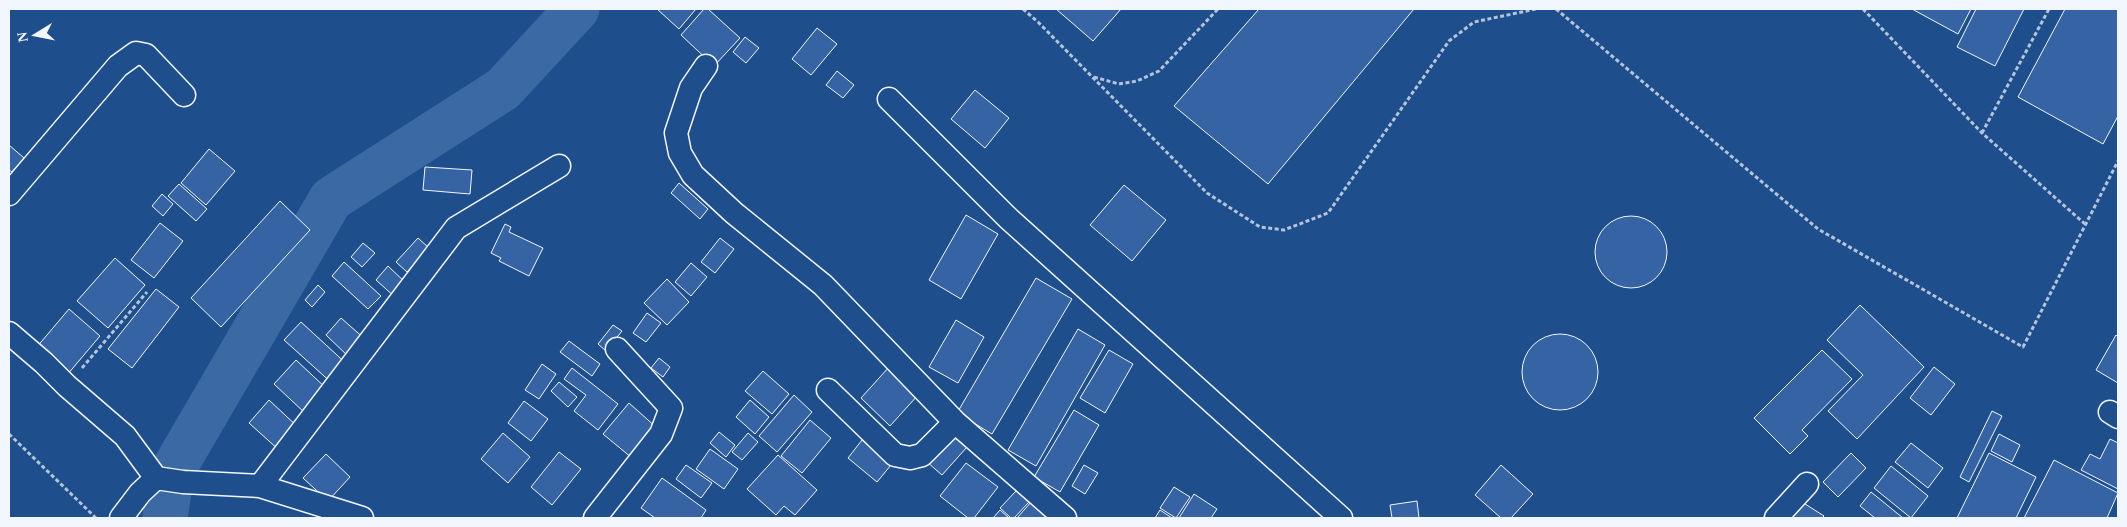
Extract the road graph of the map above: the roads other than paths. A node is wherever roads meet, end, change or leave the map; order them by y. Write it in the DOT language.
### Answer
graph roads {
  1 [pos="706,66"];
  2 [pos="184,94"];
  3 [pos="889,99"];
  4 [pos="559,166"];
  5 [pos="9,194"];
  6 [pos="9,333"];
  7 [pos="617,349"];
  8 [pos="828,390"];
  9 [pos="955,422"];
  10 [pos="169,480"];
  11 [pos="1806,484"];
  12 [pos="260,486"];
  13 [pos="121,518"];
  14 [pos="362,518"];
  15 [pos="596,518"];
  16 [pos="1065,518"];
  17 [pos="1341,518"];
  18 [pos="1776,518"];
  1 -- 9 [label="street"];
  2 -- 5 [label="street"];
  3 -- 17 [label="street"];
  4 -- 12 [label="street"];
  6 -- 10 [label="street"];
  7 -- 15 [label="street"];
  8 -- 9 [label="street"];
  9 -- 16 [label="street"];
  10 -- 12 [label="street"];
  10 -- 13 [label="street"];
  11 -- 18 [label="street"];
  12 -- 14 [label="street"];
}
